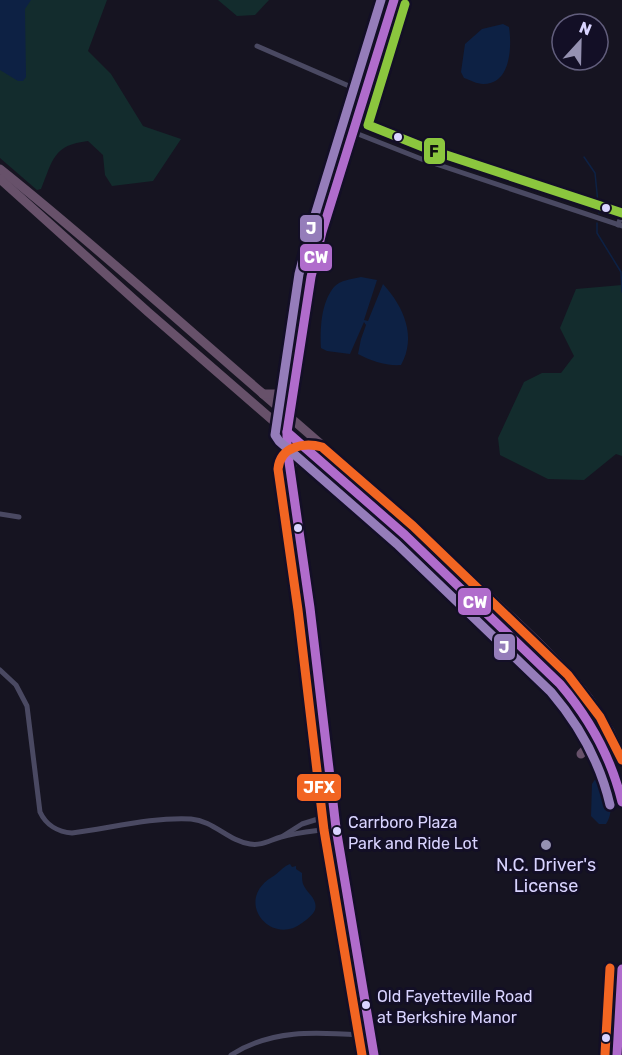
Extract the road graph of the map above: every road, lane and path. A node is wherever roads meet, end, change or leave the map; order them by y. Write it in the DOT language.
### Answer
graph roads {
  1 [pos="394,0"];
  2 [pos="258,46"];
  3 [pos="365,93"];
  4 [pos="353,132"];
  5 [pos="0,169"];
  6 [pos="0,179"];
  7 [pos="622,214"];
  8 [pos="620,225"];
  9 [pos="295,381"];
  10 [pos="262,393"];
  11 [pos="290,417"];
  12 [pos="286,432"];
  13 [pos="317,459"];
  14 [pos="290,467"];
  15 [pos="0,514"];
  16 [pos="19,517"];
  17 [pos="0,670"];
  18 [pos="593,728"];
  19 [pos="606,752"];
  20 [pos="581,754"];
  21 [pos="621,755"];
  22 [pos="610,761"];
  23 [pos="622,802"];
  24 [pos="334,814"];
  25 [pos="336,828"];
  26 [pos="282,837"];
  27 [pos="622,969"];
  28 [pos="370,1034"];
  29 [pos="231,1055"];
  30 [pos="374,1055"];
  31 [pos="617,1055"];
  1 -- 3 [label="street"];
  2 -- 3 [label="street"];
  3 -- 4 [label="street"];
  4 -- 8 [label="street"];
  4 -- 9 [label="street"];
  5 -- 10 [label="highway"];
  6 -- 12 [label="highway"];
  7 -- 8 [label="street"];
  9 -- 10 [label="highway"];
  9 -- 11 [label="street"];
  10 -- 11 [label="highway"];
  11 -- 12 [label="street"];
  11 -- 21 [label="highway"];
  12 -- 13 [label="highway"];
  12 -- 14 [label="street"];
  13 -- 14 [label="highway"];
  13 -- 18 [label="highway"];
  14 -- 24 [label="street"];
  15 -- 16 [label="street"];
  17 -- 26 [label="street"];
  18 -- 19 [label="highway"];
  18 -- 20 [label="highway"];
  19 -- 21 [label="street"];
  19 -- 22 [label="highway"];
  21 -- 22 [label="street"];
  22 -- 23 [label="highway"];
  24 -- 25 [label="street"];
  24 -- 26 [label="street"];
  25 -- 26 [label="street"];
  25 -- 28 [label="street"];
  27 -- 31 [label="highway"];
  28 -- 29 [label="street"];
  28 -- 30 [label="street"];
}
